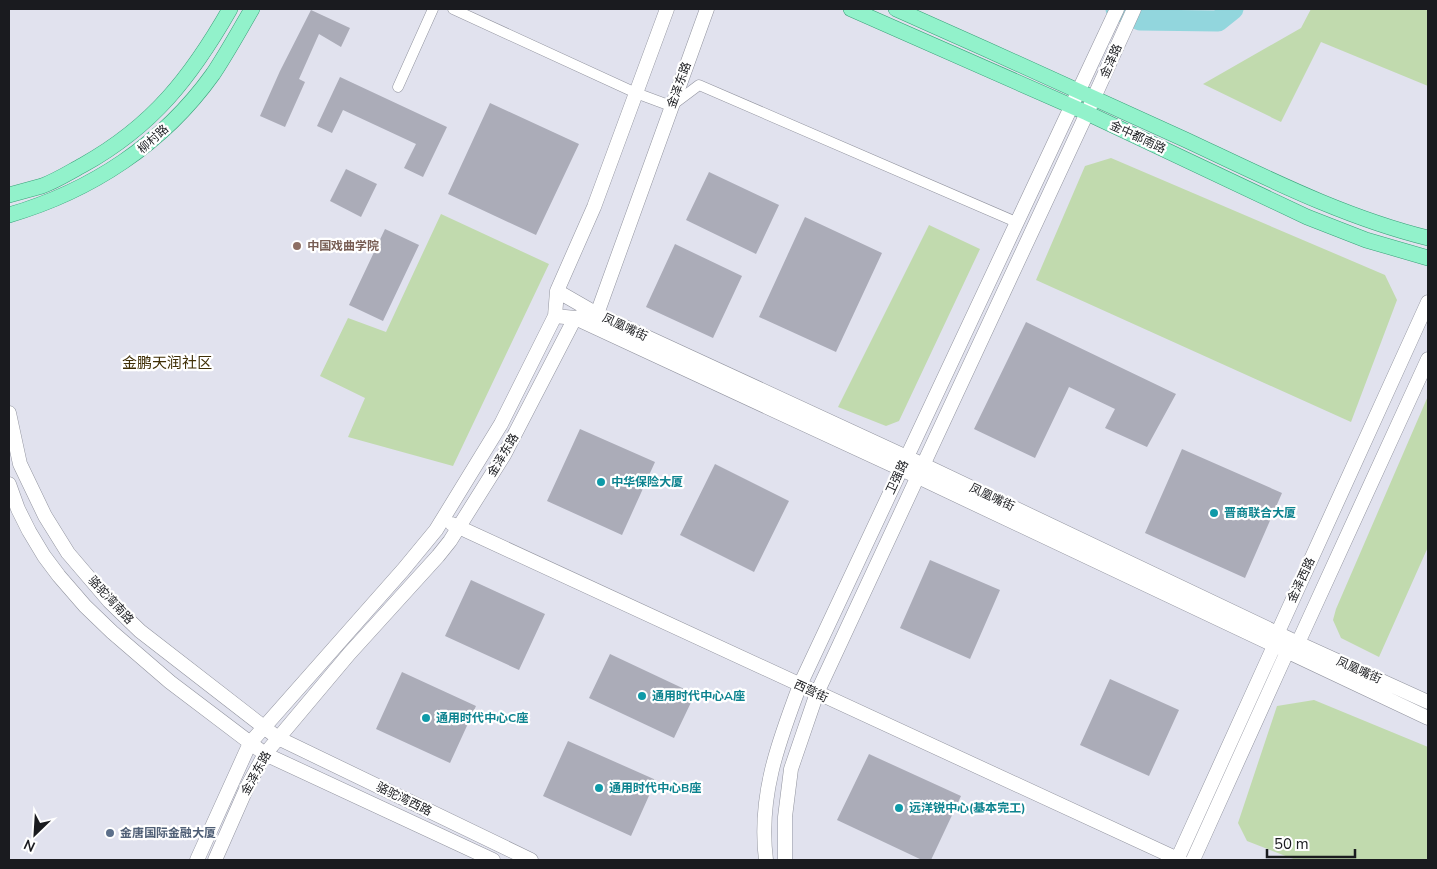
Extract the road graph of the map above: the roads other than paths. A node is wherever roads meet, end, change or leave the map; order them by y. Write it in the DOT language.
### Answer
graph roads {
  1 [pos="230,9"];
  2 [pos="252,9"];
  3 [pos="433,9"];
  4 [pos="453,9"];
  5 [pos="667,9"];
  6 [pos="707,9"];
  7 [pos="851,9"];
  8 [pos="896,9"];
  9 [pos="1117,9"];
  10 [pos="1134,9"];
  11 [pos="398,88"];
  12 [pos="1080,91"];
  13 [pos="636,93"];
  14 [pos="1094,98"];
  15 [pos="671,106"];
  16 [pos="1072,106"];
  17 [pos="1087,113"];
  18 [pos="9,195"];
  19 [pos="9,215"];
  20 [pos="1016,222"];
  21 [pos="1428,238"];
  22 [pos="1428,258"];
  23 [pos="557,291"];
  24 [pos="1428,302"];
  25 [pos="597,314"];
  26 [pos="555,316"];
  27 [pos="575,318"];
  28 [pos="1428,359"];
  29 [pos="9,413"];
  30 [pos="904,463"];
  31 [pos="921,471"];
  32 [pos="9,484"];
  33 [pos="443,519"];
  34 [pos="459,527"];
  35 [pos="1278,632"];
  36 [pos="1298,642"];
  37 [pos="1274,646"];
  38 [pos="1287,652"];
  39 [pos="800,686"];
  40 [pos="817,693"];
  41 [pos="1428,702"];
  42 [pos="1428,718"];
  43 [pos="262,727"];
  44 [pos="278,738"];
  45 [pos="250,743"];
  46 [pos="265,754"];
  47 [pos="197,860"];
  48 [pos="214,860"];
  49 [pos="493,860"];
  50 [pos="530,860"];
  51 [pos="766,860"];
  52 [pos="786,860"];
  53 [pos="1178,860"];
  54 [pos="1193,860"];
  1 -- 18 [label="main road, 柳村路"];
  2 -- 19 [label="main road, 柳村路"];
  3 -- 11 [label="street"];
  4 -- 13 [label="street"];
  5 -- 13 [label="street, 金泽东路"];
  6 -- 15 [label="street, 金泽东路"];
  7 -- 16 [label="main road, 金中都南路"];
  8 -- 12 [label="main road, 金中都南路"];
  9 -- 12 [label="street, 金泽路"];
  10 -- 14 [label="street, 金泽路"];
  12 -- 14 [label="main road, 金中都南路"];
  12 -- 16 [label="street, 金泽路"];
  13 -- 15 [label="street"];
  13 -- 23 [label="street, 金泽东路"];
  14 -- 17 [label="street, 金泽路"];
  14 -- 21 [label="main road, 金中都南路"];
  15 -- 20 [label="street"];
  15 -- 25 [label="street, 金泽东路"];
  16 -- 17 [label="main road, 金中都南路"];
  16 -- 20 [label="street, 卫强路"];
  17 -- 22 [label="main road, 金中都南路"];
  17 -- 31 [label="street, 卫强路"];
  20 -- 30 [label="street, 卫强路"];
  23 -- 25 [label="street, 凤凰嘴街"];
  23 -- 26 [label="street, 金泽东路"];
  24 -- 35 [label="street, 金泽西路"];
  25 -- 27 [label="street"];
  25 -- 30 [label="street, 凤凰嘴街"];
  26 -- 27 [label="street, 凤凰嘴街"];
  26 -- 33 [label="street, 金泽东路"];
  27 -- 30 [label="street, 凤凰嘴街"];
  27 -- 34 [label="street, 金泽东路"];
  28 -- 36 [label="street, 金泽西路"];
  29 -- 43 [label="street, 骆驼湾南路"];
  30 -- 31 [label="street, 凤凰嘴街"];
  30 -- 39 [label="street, 卫强路"];
  31 -- 35 [label="street, 凤凰嘴街"];
  31 -- 37 [label="street, 凤凰嘴街"];
  31 -- 40 [label="street, 卫强路"];
  32 -- 45 [label="street, 骆驼湾南路"];
  33 -- 34 [label="street, 西营街"];
  33 -- 43 [label="street, 金泽东路"];
  34 -- 39 [label="street, 西营街"];
  34 -- 44 [label="street, 金泽东路"];
  35 -- 36 [label="street, 凤凰嘴街"];
  35 -- 37 [label="street, 金泽西路"];
  36 -- 38 [label="street, 金泽西路"];
  36 -- 41 [label="street, 凤凰嘴街"];
  37 -- 38 [label="street, 凤凰嘴街"];
  37 -- 53 [label="street, 金泽西路"];
  38 -- 42 [label="street, 凤凰嘴街"];
  38 -- 54 [label="street, 金泽西路"];
  39 -- 40 [label="street, 西营街"];
  39 -- 51 [label="street, 卫强路"];
  40 -- 52 [label="street, 卫强路"];
  40 -- 53 [label="street, 西营街"];
  43 -- 44 [label="street, 骆驼湾南路"];
  43 -- 45 [label="street, 金泽东路"];
  44 -- 46 [label="street, 金泽东路"];
  44 -- 50 [label="street, 骆驼湾西路"];
  45 -- 46 [label="street, 骆驼湾南路"];
  45 -- 47 [label="street, 金泽东路"];
  46 -- 48 [label="street, 金泽东路"];
  46 -- 49 [label="street, 骆驼湾西路"];
}
